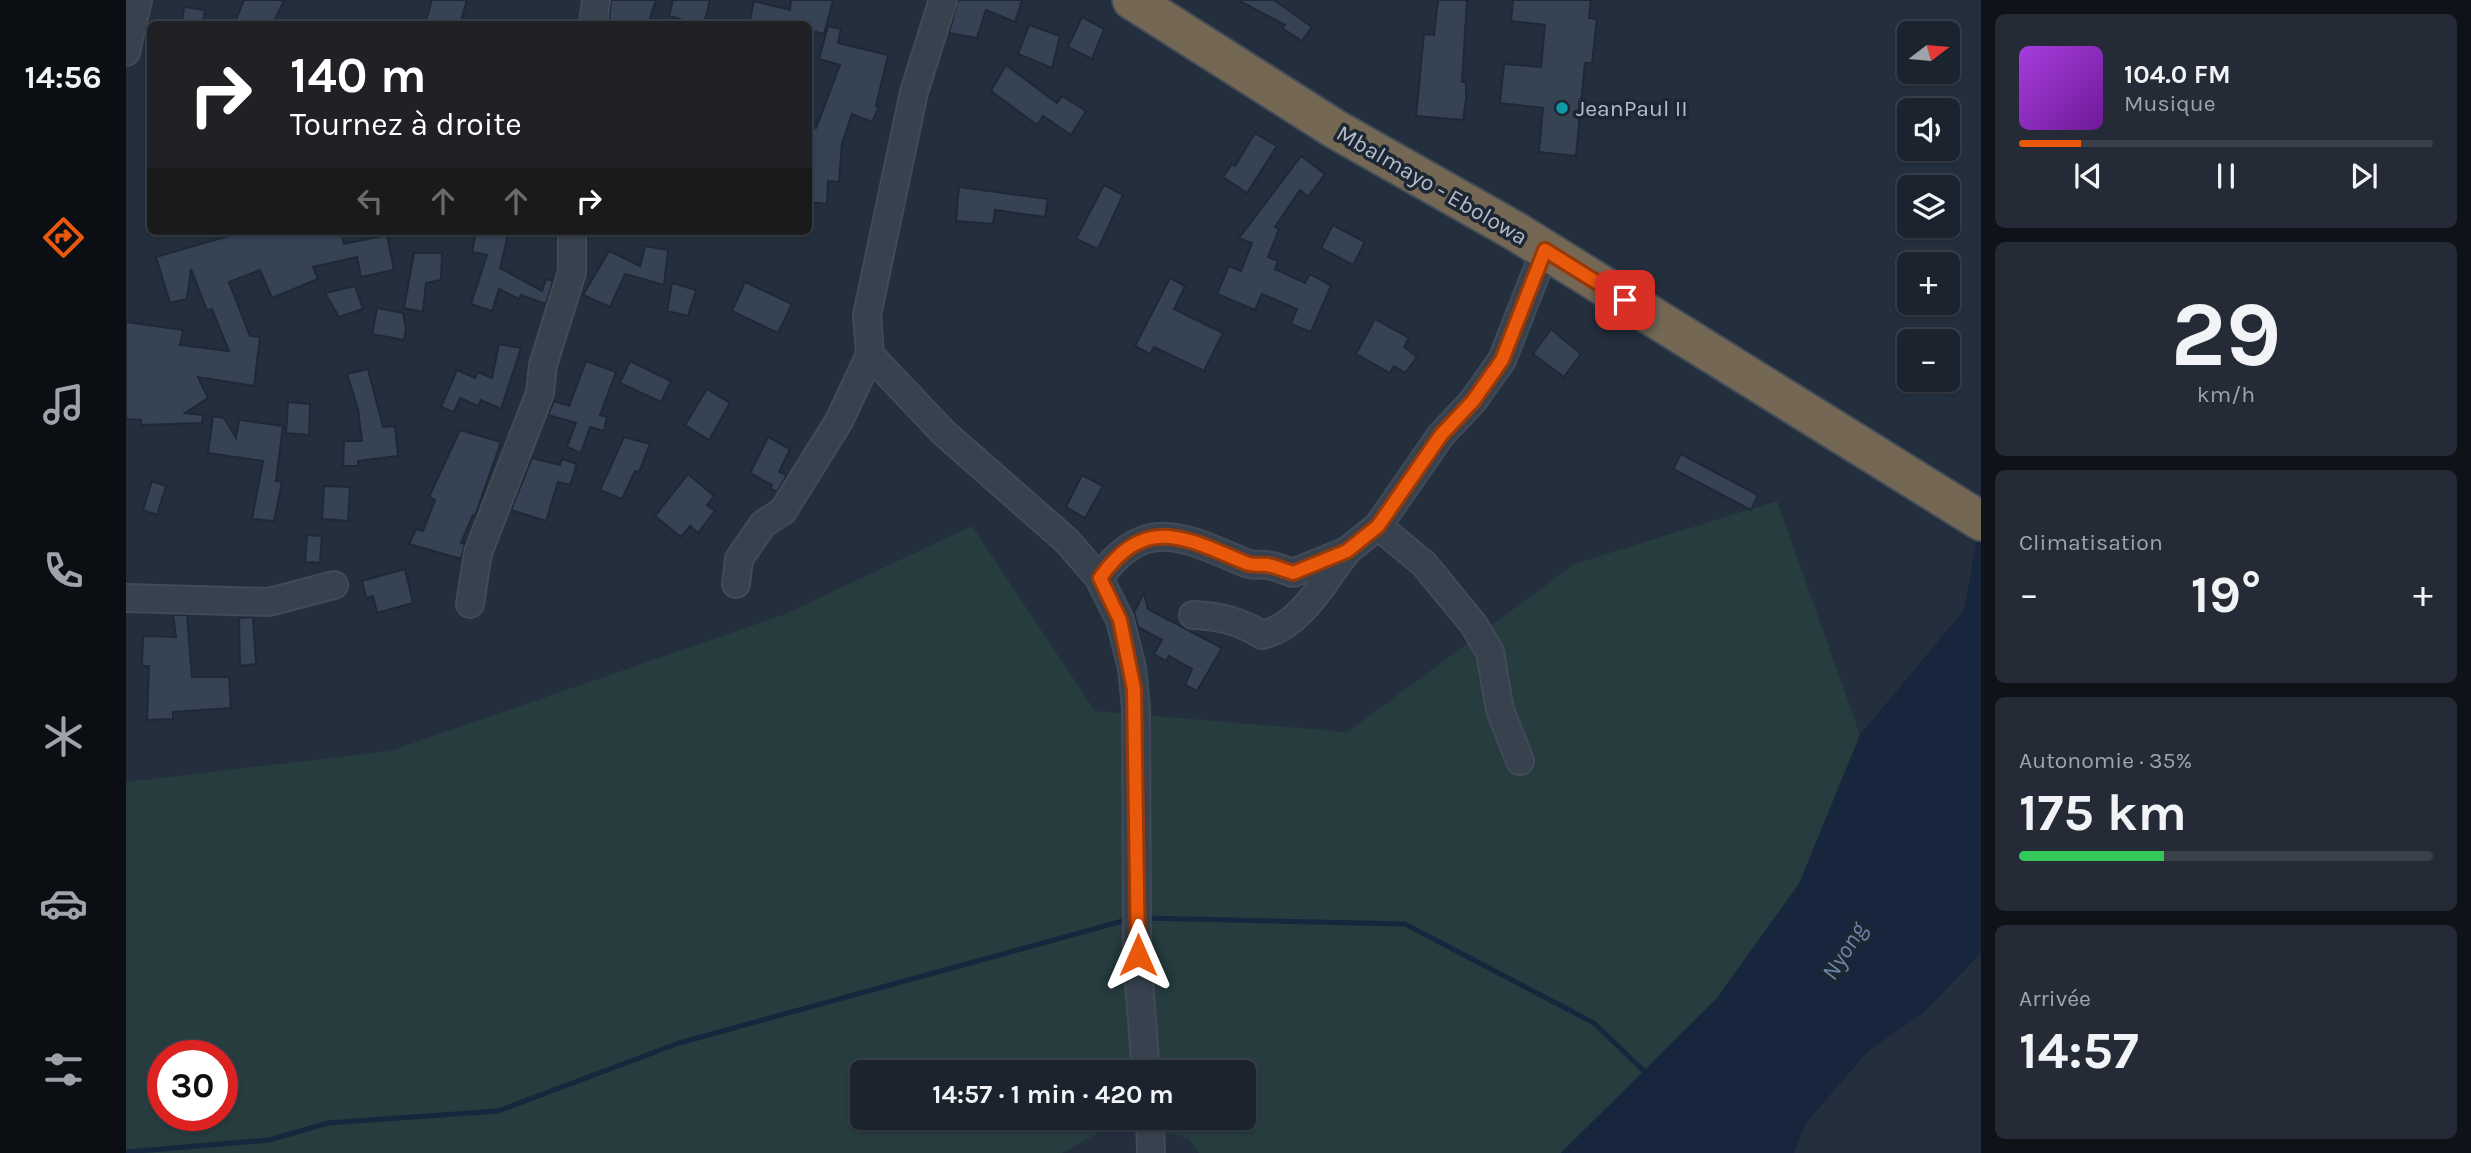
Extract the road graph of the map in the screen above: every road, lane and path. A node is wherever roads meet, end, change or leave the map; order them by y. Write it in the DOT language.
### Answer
graph roads {
  1 [pos="138,0"];
  2 [pos="596,0"];
  3 [pos="943,0"];
  4 [pos="1132,0"];
  5 [pos="593,21"];
  6 [pos="126,52"];
  7 [pos="572,235"];
  8 [pos="1545,250"];
  9 [pos="870,355"];
  10 [pos="1981,521"];
  11 [pos="1378,526"];
  12 [pos="1347,551"];
  13 [pos="1100,578"];
  14 [pos="736,584"];
  15 [pos="334,585"];
  16 [pos="126,598"];
  17 [pos="470,604"];
  18 [pos="1193,615"];
  19 [pos="1520,761"];
  20 [pos="1145,1060"];
  21 [pos="1150,1130"];
  22 [pos="1151,1153"];
  1 -- 6 [label="street"];
  2 -- 5 [label="street"];
  3 -- 9 [label="street"];
  4 -- 8 [label="highway, Mbalmayo - Ebolowa"];
  7 -- 17 [label="street"];
  8 -- 10 [label="highway, Mbalmayo - Ebolowa"];
  8 -- 11 [label="street"];
  9 -- 13 [label="street"];
  9 -- 14 [label="street"];
  11 -- 12 [label="street"];
  11 -- 19 [label="street"];
  12 -- 13 [label="street"];
  12 -- 18 [label="street"];
  13 -- 20 [label="street"];
  15 -- 16 [label="street"];
  21 -- 22 [label="street"];
}
